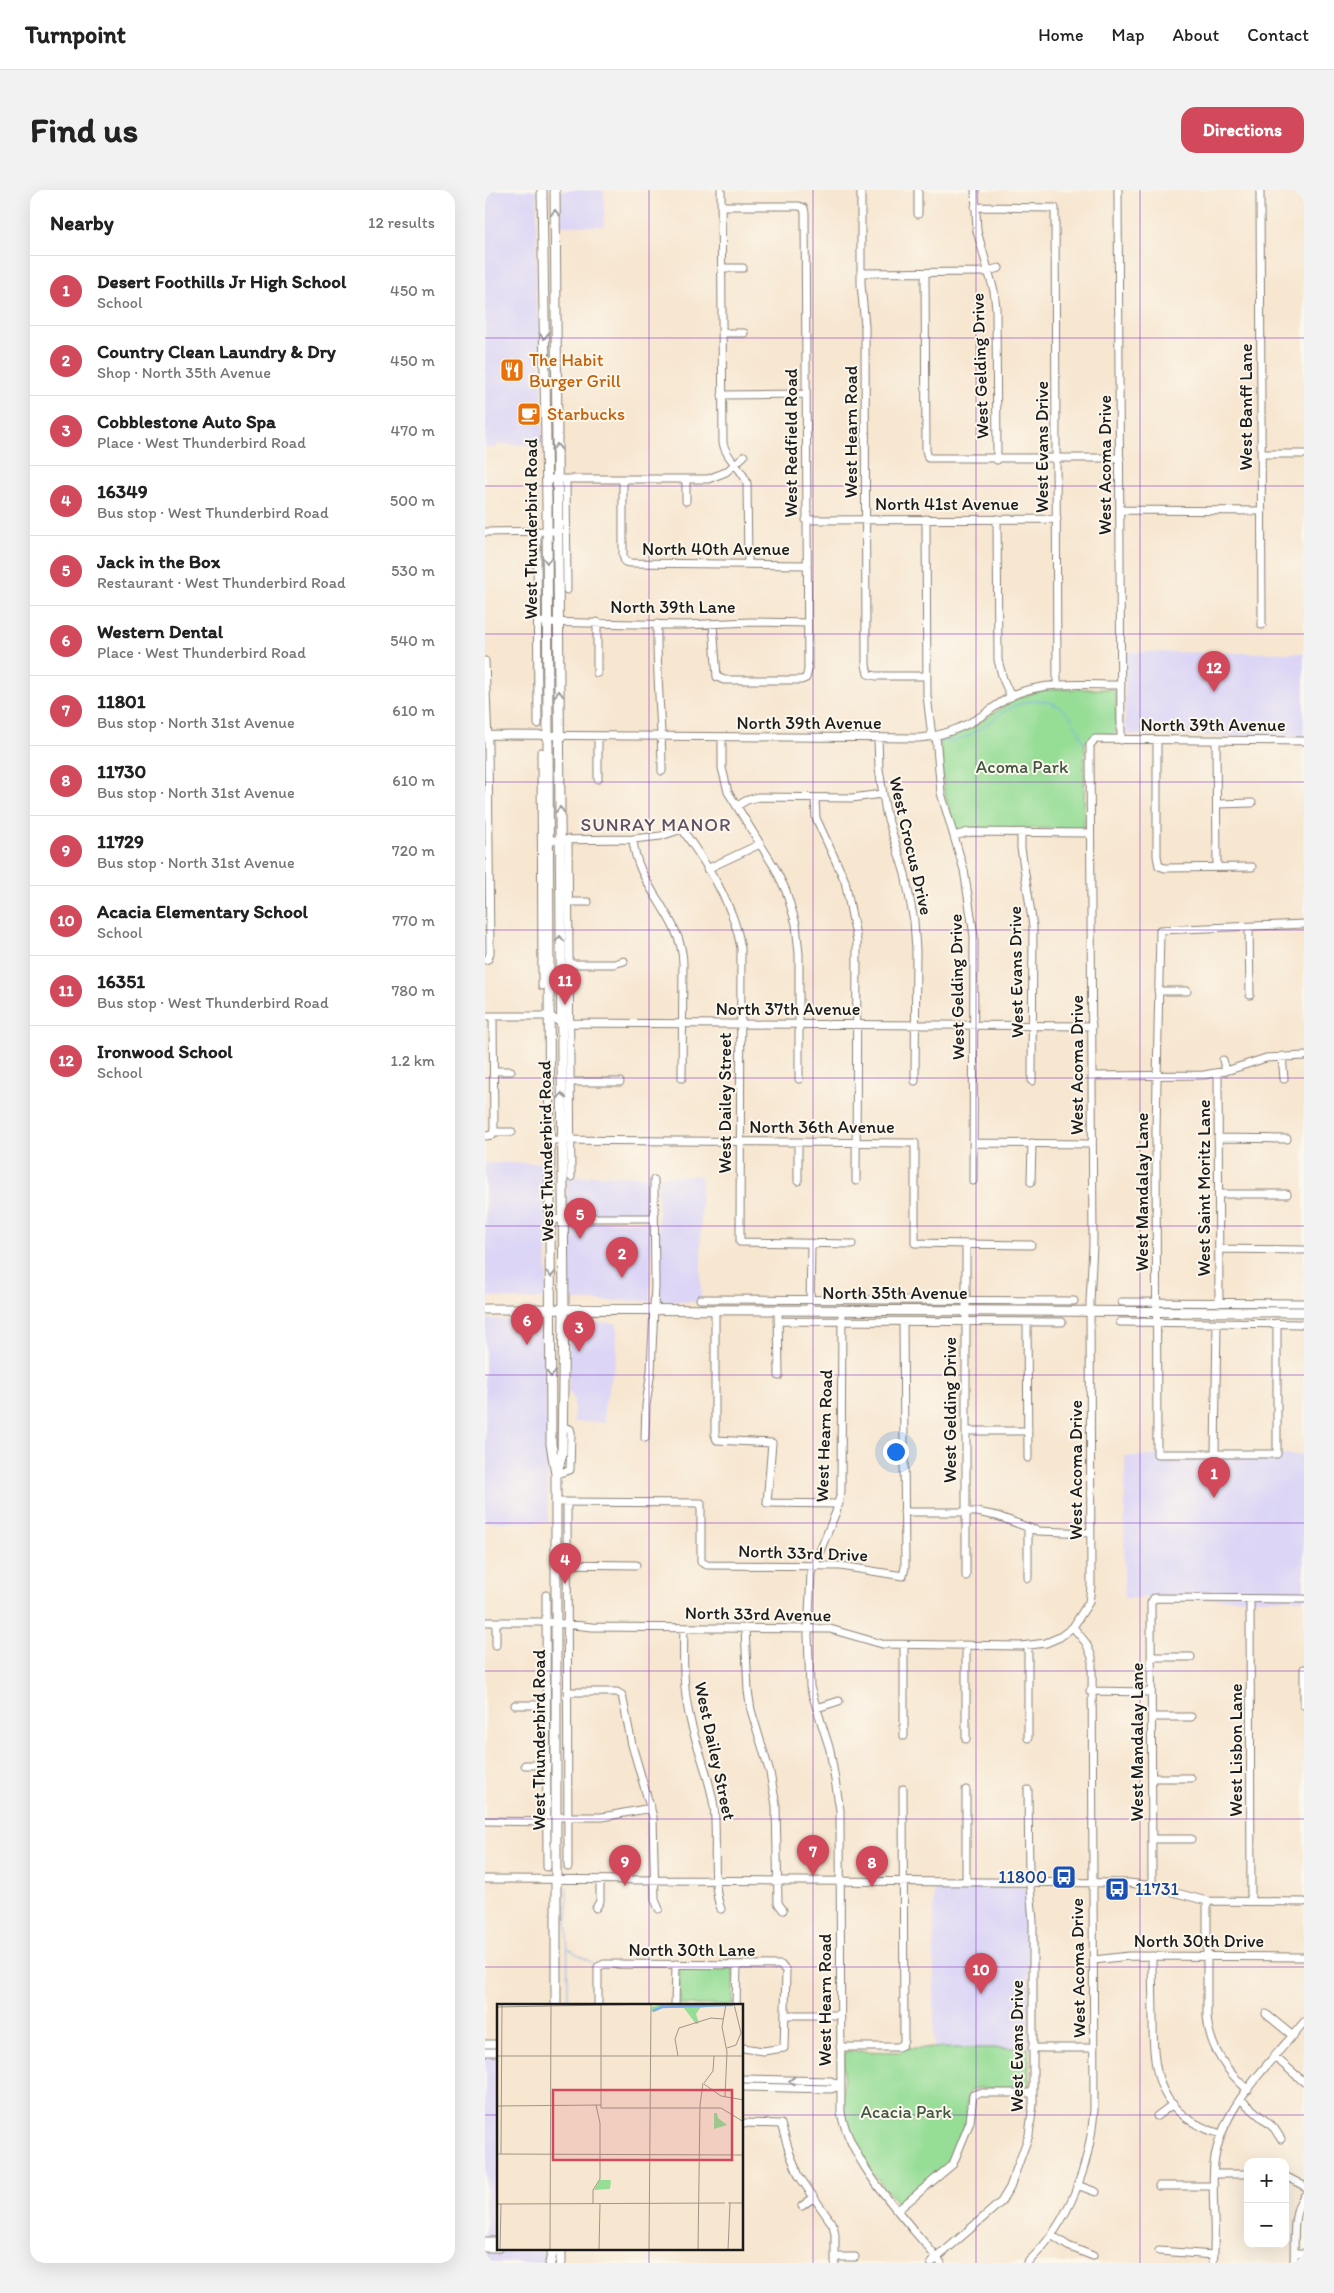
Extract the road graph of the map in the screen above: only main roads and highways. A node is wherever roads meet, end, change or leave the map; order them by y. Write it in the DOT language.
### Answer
graph roads {
  1 [pos="542,190"];
  2 [pos="555,190"];
  3 [pos="485,1309"];
  4 [pos="551,1310"];
  5 [pos="564,1310"];
  6 [pos="1304,1312"];
  7 [pos="551,1396"];
  8 [pos="563,1431"];
  9 [pos="556,1474"];
  10 [pos="556,2004"];
  11 [pos="553,2250"];
  12 [pos="559,2250"];
  13 [pos="550,2263"];
  14 [pos="561,2263"];
  1 -- 4 [label="main road, West Thunderbird Road, one-way"];
  5 -- 2 [label="main road, West Thunderbird Road, one-way"];
  3 -- 4 [label="main road, North 35th Avenue"];
  4 -- 5 [label="main road, North 35th Avenue"];
  4 -- 7 [label="main road, West Thunderbird Road, one-way"];
  5 -- 6 [label="main road, North 35th Avenue"];
  5 -- 8 [label="main road, West Thunderbird Road"];
  7 -- 8 [label="main road"];
  7 -- 9 [label="main road, West Thunderbird Road"];
  8 -- 9 [label="main road, West Thunderbird Road"];
  9 -- 10 [label="main road, West Thunderbird Road"];
  11 -- 13 [label="main road"];
  12 -- 14 [label="main road"];
}
